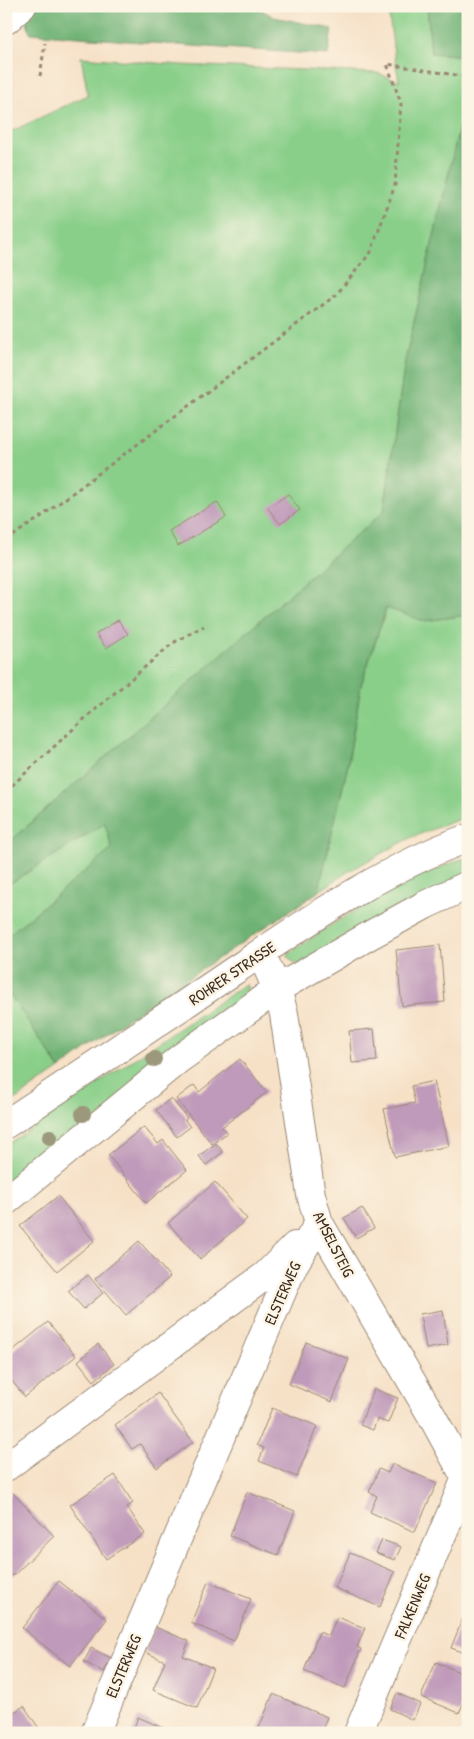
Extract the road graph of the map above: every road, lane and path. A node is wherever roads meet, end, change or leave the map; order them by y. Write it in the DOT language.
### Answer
graph roads {
  1 [pos="22,6"];
  2 [pos="6,20"];
  3 [pos="45,43"];
  4 [pos="40,76"];
  5 [pos="468,77"];
  6 [pos="6,540"];
  7 [pos="204,626"];
  8 [pos="6,791"];
  9 [pos="468,838"];
  10 [pos="468,885"];
  11 [pos="261,953"];
  12 [pos="277,989"];
  13 [pos="6,1124"];
  14 [pos="6,1201"];
  15 [pos="319,1222"];
  16 [pos="6,1467"];
  17 [pos="467,1480"];
  18 [pos="95,1733"];
  19 [pos="358,1733"];
  1 -- 2 [label="street"];
  3 -- 4 [label="path"];
  5 -- 6 [label="path"];
  7 -- 8 [label="path"];
  9 -- 11 [label="street, ROHRER STRASSE"];
  10 -- 12 [label="street"];
  11 -- 12 [label="street, AMSELSTEIG"];
  11 -- 13 [label="street, ROHRER STRASSE"];
  12 -- 14 [label="street"];
  12 -- 15 [label="street, AMSELSTEIG"];
  15 -- 16 [label="street, ELSTERWEG"];
  15 -- 17 [label="street, AMSELSTEIG"];
  15 -- 18 [label="street, ELSTERWEG"];
  17 -- 19 [label="street, FALKENWEG"];
}
